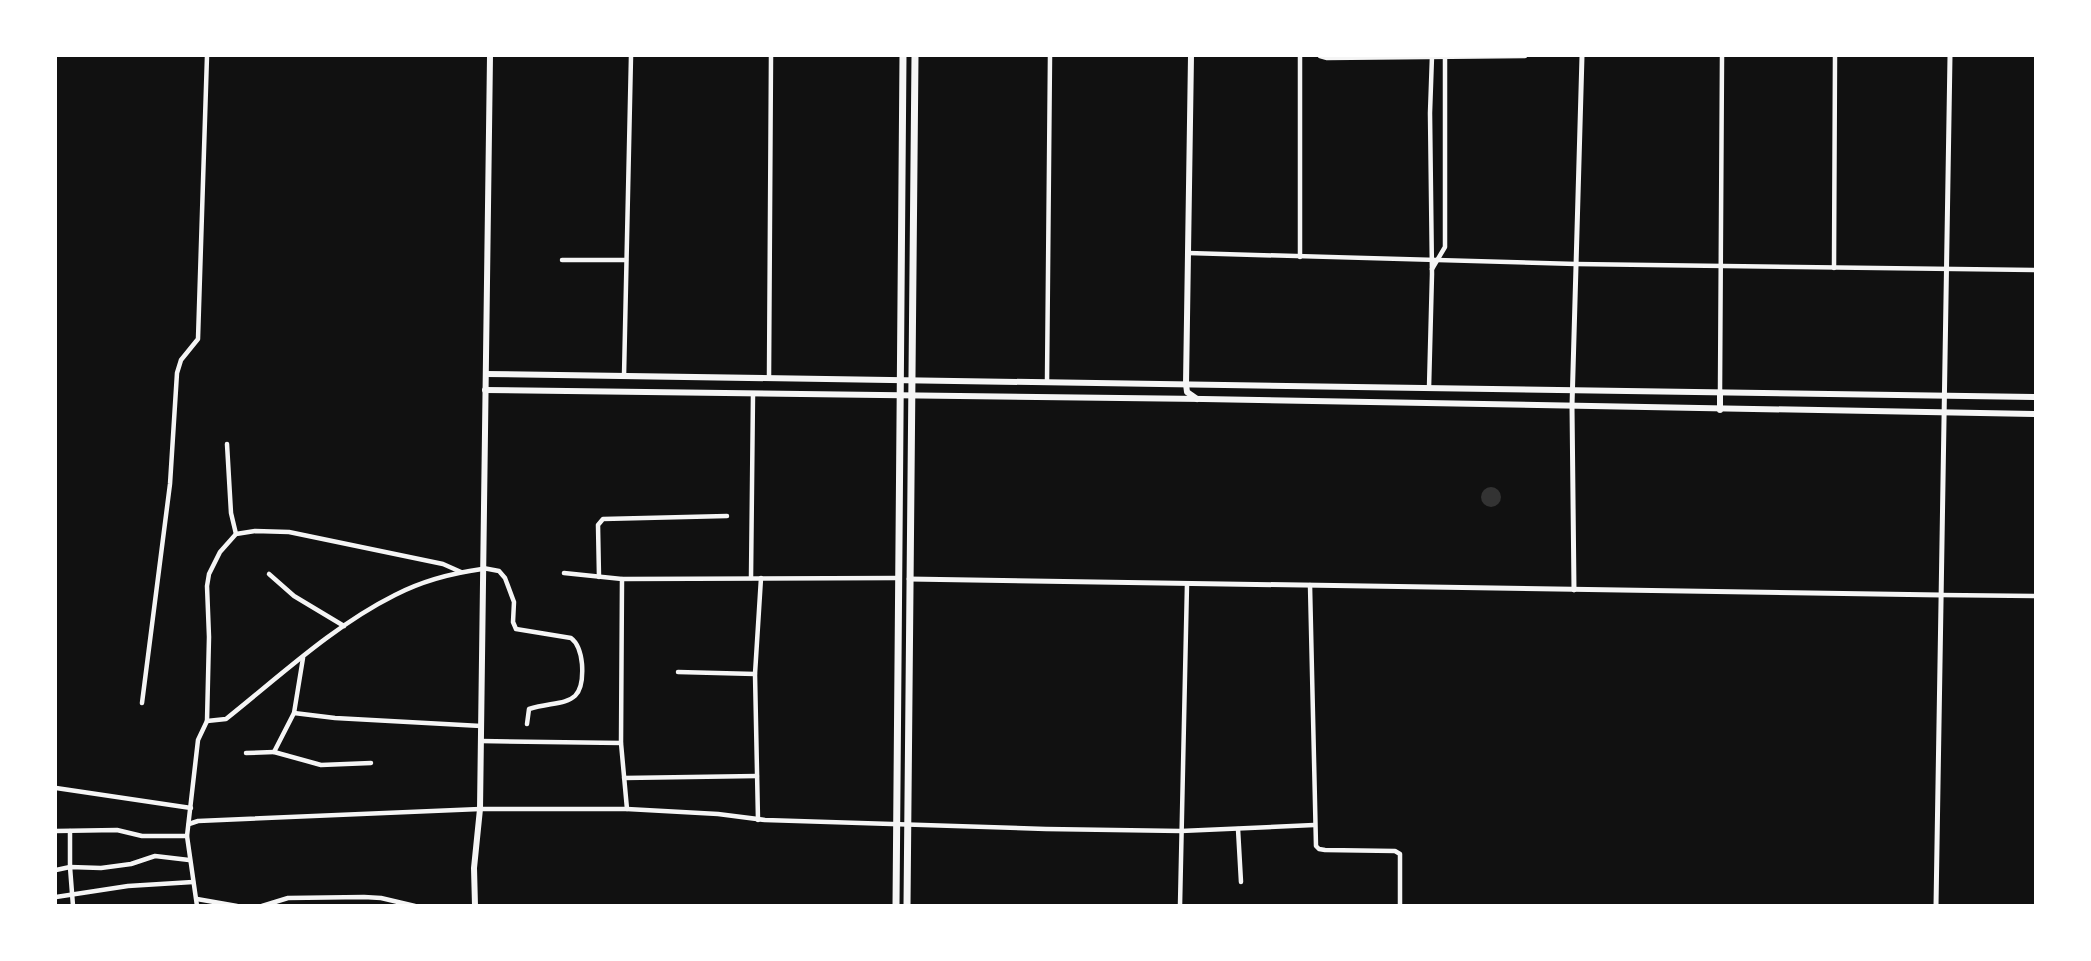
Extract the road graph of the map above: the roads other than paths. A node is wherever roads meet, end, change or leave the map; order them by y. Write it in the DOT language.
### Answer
graph roads {
  1 [pos="207,56"];
  2 [pos="490,56"];
  3 [pos="630,56"];
  4 [pos="771,56"];
  5 [pos="903,56"];
  6 [pos="915,56"];
  7 [pos="1050,56"];
  8 [pos="1191,56"];
  9 [pos="1300,56"];
  10 [pos="1320,56"];
  11 [pos="1445,56"];
  12 [pos="1525,56"];
  13 [pos="1582,56"];
  14 [pos="1722,56"];
  15 [pos="1835,56"];
  16 [pos="1950,56"];
  17 [pos="1432,57"];
  18 [pos="1188,253"];
  19 [pos="1300,257"];
  20 [pos="562,260"];
  21 [pos="626,260"];
  22 [pos="1431,260"];
  23 [pos="1439,260"];
  24 [pos="1576,264"];
  25 [pos="1719,266"];
  26 [pos="1834,268"];
  27 [pos="1432,269"];
  28 [pos="1946,270"];
  29 [pos="2036,270"];
  30 [pos="486,374"];
  31 [pos="624,376"];
  32 [pos="769,378"];
  33 [pos="900,380"];
  34 [pos="913,380"];
  35 [pos="1002,381"];
  36 [pos="1047,382"];
  37 [pos="1186,384"];
  38 [pos="1429,388"];
  39 [pos="485,390"];
  40 [pos="1573,390"];
  41 [pos="1720,392"];
  42 [pos="753,394"];
  43 [pos="899,396"];
  44 [pos="913,396"];
  45 [pos="1944,396"];
  46 [pos="1002,397"];
  47 [pos="2036,397"];
  48 [pos="1197,399"];
  49 [pos="1572,406"];
  50 [pos="1720,410"];
  51 [pos="1943,413"];
  52 [pos="2036,414"];
  53 [pos="227,444"];
  54 [pos="727,516"];
  55 [pos="236,534"];
  56 [pos="482,568"];
  57 [pos="461,572"];
  58 [pos="564,573"];
  59 [pos="269,574"];
  60 [pos="599,577"];
  61 [pos="751,578"];
  62 [pos="898,578"];
  63 [pos="621,579"];
  64 [pos="761,579"];
  65 [pos="909,579"];
  66 [pos="1187,584"];
  67 [pos="1310,585"];
  68 [pos="1574,590"];
  69 [pos="1941,596"];
  70 [pos="2036,596"];
  71 [pos="344,626"];
  72 [pos="303,658"];
  73 [pos="678,672"];
  74 [pos="755,674"];
  75 [pos="142,703"];
  76 [pos="294,713"];
  77 [pos="207,721"];
  78 [pos="527,724"];
  79 [pos="481,726"];
  80 [pos="481,741"];
  81 [pos="621,743"];
  82 [pos="274,752"];
  83 [pos="246,753"];
  84 [pos="371,763"];
  85 [pos="757,776"];
  86 [pos="624,778"];
  87 [pos="56,788"];
  88 [pos="191,808"];
  89 [pos="480,809"];
  90 [pos="627,809"];
  91 [pos="758,820"];
  92 [pos="189,824"];
  93 [pos="896,825"];
  94 [pos="907,825"];
  95 [pos="1314,825"];
  96 [pos="1238,829"];
  97 [pos="56,831"];
  98 [pos="70,831"];
  99 [pos="1181,831"];
  100 [pos="187,836"];
  101 [pos="189,860"];
  102 [pos="70,867"];
  103 [pos="56,870"];
  104 [pos="193,882"];
  105 [pos="1241,882"];
  106 [pos="73,896"];
  107 [pos="56,897"];
  108 [pos="197,899"];
  109 [pos="74,906"];
  110 [pos="197,906"];
  111 [pos="237,906"];
  112 [pos="262,906"];
  113 [pos="415,906"];
  114 [pos="475,906"];
  115 [pos="896,906"];
  116 [pos="906,906"];
  117 [pos="1180,906"];
  118 [pos="1400,906"];
  119 [pos="1936,906"];
  1 -- 75 [label="street"];
  2 -- 30 [label="main road"];
  3 -- 21 [label="street"];
  4 -- 32 [label="street"];
  5 -- 33 [label="main road"];
  6 -- 34 [label="main road"];
  7 -- 36 [label="street"];
  8 -- 18 [label="main road"];
  9 -- 19 [label="street"];
  10 -- 17 [label="street"];
  11 -- 12 [label="street"];
  11 -- 17 [label="street"];
  11 -- 23 [label="street"];
  13 -- 24 [label="street"];
  14 -- 25 [label="street"];
  15 -- 26 [label="street"];
  16 -- 28 [label="street"];
  17 -- 22 [label="street"];
  18 -- 19 [label="street"];
  18 -- 37 [label="main road"];
  19 -- 22 [label="street"];
  20 -- 21 [label="street"];
  21 -- 31 [label="street"];
  22 -- 23 [label="street"];
  22 -- 27 [label="street"];
  23 -- 24 [label="street"];
  23 -- 27 [label="street"];
  24 -- 25 [label="street"];
  24 -- 40 [label="street"];
  25 -- 26 [label="street"];
  25 -- 41 [label="street"];
  26 -- 28 [label="street"];
  27 -- 38 [label="street"];
  28 -- 29 [label="street"];
  28 -- 45 [label="street"];
  30 -- 31 [label="main road"];
  30 -- 39 [label="main road"];
  31 -- 32 [label="main road"];
  32 -- 33 [label="main road"];
  33 -- 34 [label="main road"];
  33 -- 43 [label="main road"];
  34 -- 35 [label="main road"];
  34 -- 44 [label="main road"];
  35 -- 36 [label="main road"];
  35 -- 46 [label="main road"];
  36 -- 37 [label="main road"];
  37 -- 38 [label="main road"];
  37 -- 48 [label="main road"];
  38 -- 40 [label="main road"];
  39 -- 42 [label="main road"];
  39 -- 56 [label="main road"];
  40 -- 41 [label="main road"];
  40 -- 49 [label="street"];
  41 -- 45 [label="main road"];
  41 -- 50 [label="main road"];
  42 -- 43 [label="main road"];
  42 -- 61 [label="street"];
  43 -- 44 [label="main road"];
  43 -- 62 [label="main road"];
  44 -- 46 [label="main road"];
  44 -- 65 [label="main road"];
  45 -- 47 [label="main road"];
  45 -- 51 [label="street"];
  46 -- 48 [label="main road"];
  48 -- 49 [label="main road"];
  49 -- 50 [label="main road"];
  49 -- 68 [label="street"];
  50 -- 51 [label="main road"];
  51 -- 52 [label="main road"];
  51 -- 69 [label="street"];
  53 -- 55 [label="street"];
  54 -- 60 [label="street"];
  55 -- 57 [label="street"];
  55 -- 77 [label="street"];
  56 -- 57 [label="street"];
  56 -- 78 [label="street"];
  56 -- 79 [label="main road"];
  57 -- 71 [label="street"];
  58 -- 60 [label="street"];
  59 -- 71 [label="street"];
  60 -- 63 [label="street"];
  61 -- 63 [label="street"];
  61 -- 64 [label="street"];
  62 -- 64 [label="street"];
  62 -- 93 [label="main road"];
  63 -- 81 [label="street"];
  64 -- 74 [label="street"];
  65 -- 66 [label="street"];
  65 -- 94 [label="main road"];
  66 -- 67 [label="street"];
  66 -- 99 [label="street"];
  67 -- 68 [label="street"];
  67 -- 95 [label="street"];
  68 -- 69 [label="street"];
  69 -- 70 [label="street"];
  69 -- 119 [label="street"];
  71 -- 72 [label="street"];
  72 -- 76 [label="street"];
  72 -- 77 [label="street"];
  73 -- 74 [label="street"];
  74 -- 85 [label="street"];
  76 -- 79 [label="street"];
  76 -- 82 [label="street"];
  77 -- 88 [label="street"];
  79 -- 80 [label="main road"];
  80 -- 81 [label="street"];
  80 -- 89 [label="main road"];
  81 -- 86 [label="street"];
  82 -- 83 [label="street"];
  82 -- 84 [label="street"];
  85 -- 86 [label="street"];
  85 -- 91 [label="street"];
  86 -- 90 [label="street"];
  87 -- 88 [label="street"];
  88 -- 92 [label="street"];
  89 -- 90 [label="street"];
  89 -- 92 [label="street"];
  89 -- 114 [label="main road"];
  90 -- 91 [label="street"];
  91 -- 93 [label="street"];
  92 -- 100 [label="street"];
  93 -- 94 [label="street"];
  93 -- 115 [label="main road"];
  94 -- 99 [label="street"];
  94 -- 116 [label="main road"];
  95 -- 96 [label="street"];
  95 -- 118 [label="street"];
  96 -- 99 [label="street"];
  96 -- 105 [label="street"];
  97 -- 98 [label="street"];
  98 -- 100 [label="street"];
  98 -- 102 [label="street"];
  99 -- 117 [label="street"];
  100 -- 101 [label="street"];
  101 -- 102 [label="street"];
  101 -- 104 [label="street"];
  102 -- 103 [label="street"];
  102 -- 106 [label="street"];
  104 -- 106 [label="street"];
  104 -- 108 [label="street"];
  106 -- 107 [label="street"];
  106 -- 109 [label="street"];
  108 -- 110 [label="street"];
  108 -- 111 [label="street"];
  112 -- 113 [label="street"];
}
